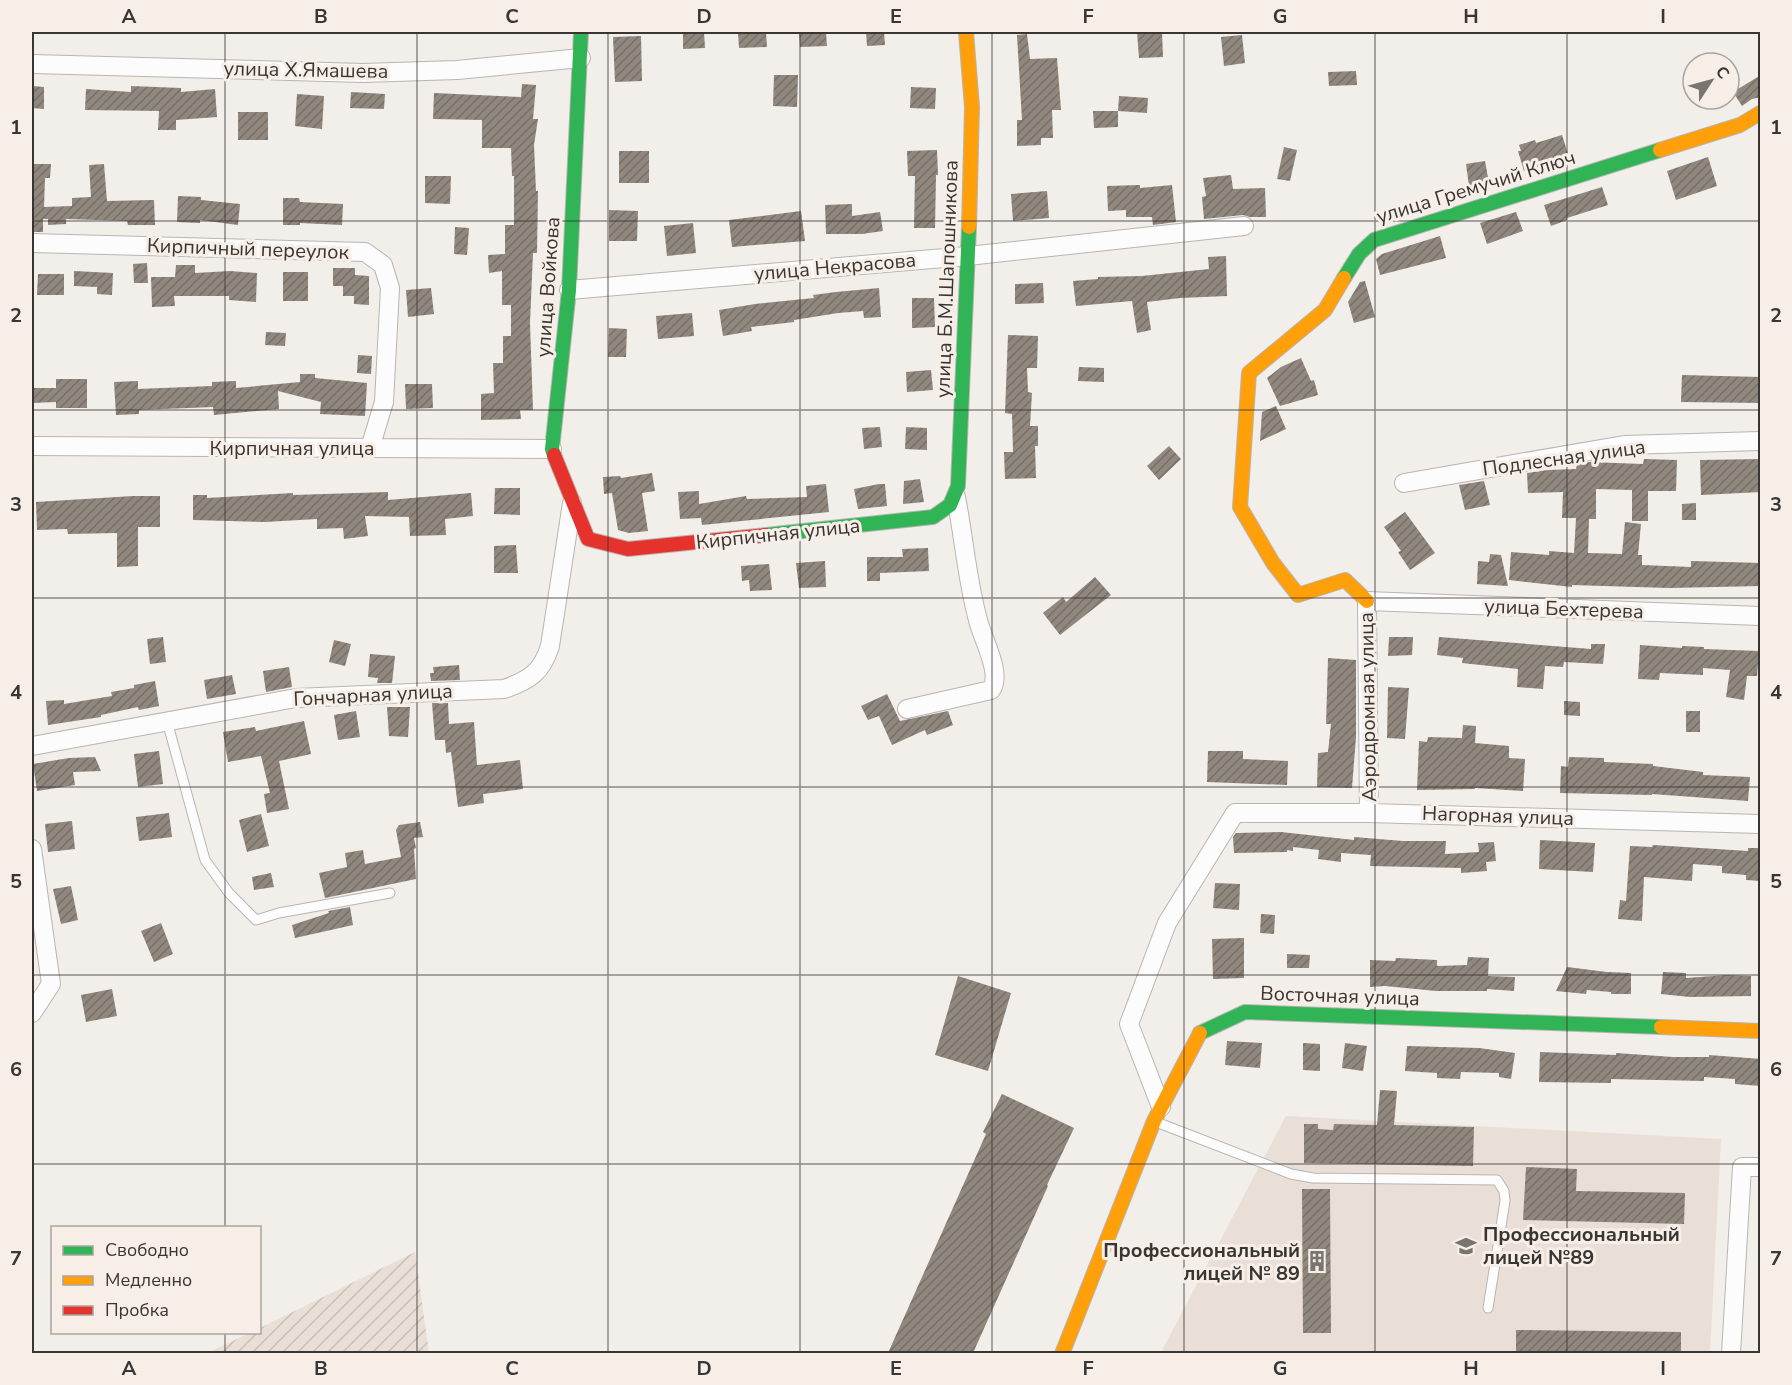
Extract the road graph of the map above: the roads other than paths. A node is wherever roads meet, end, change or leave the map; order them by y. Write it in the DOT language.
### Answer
graph roads {
  1 [pos="581,32"];
  2 [pos="966,32"];
  3 [pos="581,58"];
  4 [pos="32,64"];
  5 [pos="1761,113"];
  6 [pos="1244,226"];
  7 [pos="32,243"];
  8 [pos="968,256"];
  9 [pos="569,290"];
  10 [pos="1761,441"];
  11 [pos="32,446"];
  12 [pos="370,448"];
  13 [pos="552,450"];
  14 [pos="1404,483"];
  15 [pos="956,497"];
  16 [pos="573,501"];
  17 [pos="588,539"];
  18 [pos="1367,601"];
  19 [pos="1761,616"];
  20 [pos="907,709"];
  21 [pos="167,721"];
  22 [pos="32,746"];
  23 [pos="1369,813"];
  24 [pos="1761,824"];
  25 [pos="32,849"];
  26 [pos="390,893"];
  27 [pos="32,1013"];
  28 [pos="1761,1032"];
  29 [pos="1157,1114"];
  30 [pos="1761,1167"];
  31 [pos="1488,1308"];
  32 [pos="1062,1353"];
  33 [pos="1731,1353"];
  1 -- 3 [label="street, улица Войкова"];
  2 -- 8 [label="street, улица Б.М.Шапошникова"];
  3 -- 4 [label="street, улица Х.Ямашева"];
  3 -- 9 [label="street, улица Войкова"];
  5 -- 18 [label="street, улица Гремучий Ключ"];
  6 -- 8 [label="street, улица Некрасова"];
  7 -- 12 [label="street, Кирпичный переулок"];
  8 -- 9 [label="street, улица Некрасова"];
  8 -- 15 [label="street, улица Б.М.Шапошникова"];
  9 -- 13 [label="street, улица Войкова"];
  10 -- 14 [label="street, Подлесная улица"];
  11 -- 12 [label="street, Кирпичная улица"];
  12 -- 13 [label="street, Кирпичная улица"];
  13 -- 16 [label="street, улица Войкова"];
  15 -- 17 [label="street, Кирпичная улица"];
  15 -- 20 [label="street"];
  16 -- 17 [label="street, улица Войкова"];
  16 -- 21 [label="street, Гончарная улица"];
  18 -- 19 [label="street, улица Бехтерева"];
  18 -- 23 [label="street, Аэродромная улица"];
  21 -- 22 [label="street, Гончарная улица"];
  21 -- 26 [label="lane"];
  23 -- 24 [label="street, Нагорная улица"];
  23 -- 29 [label="street, Нагорная улица"];
  25 -- 27 [label="street"];
  28 -- 29 [label="street, Восточная улица"];
  29 -- 31 [label="lane"];
  29 -- 32 [label="street, Восточная улица"];
  30 -- 33 [label="street"];
}
